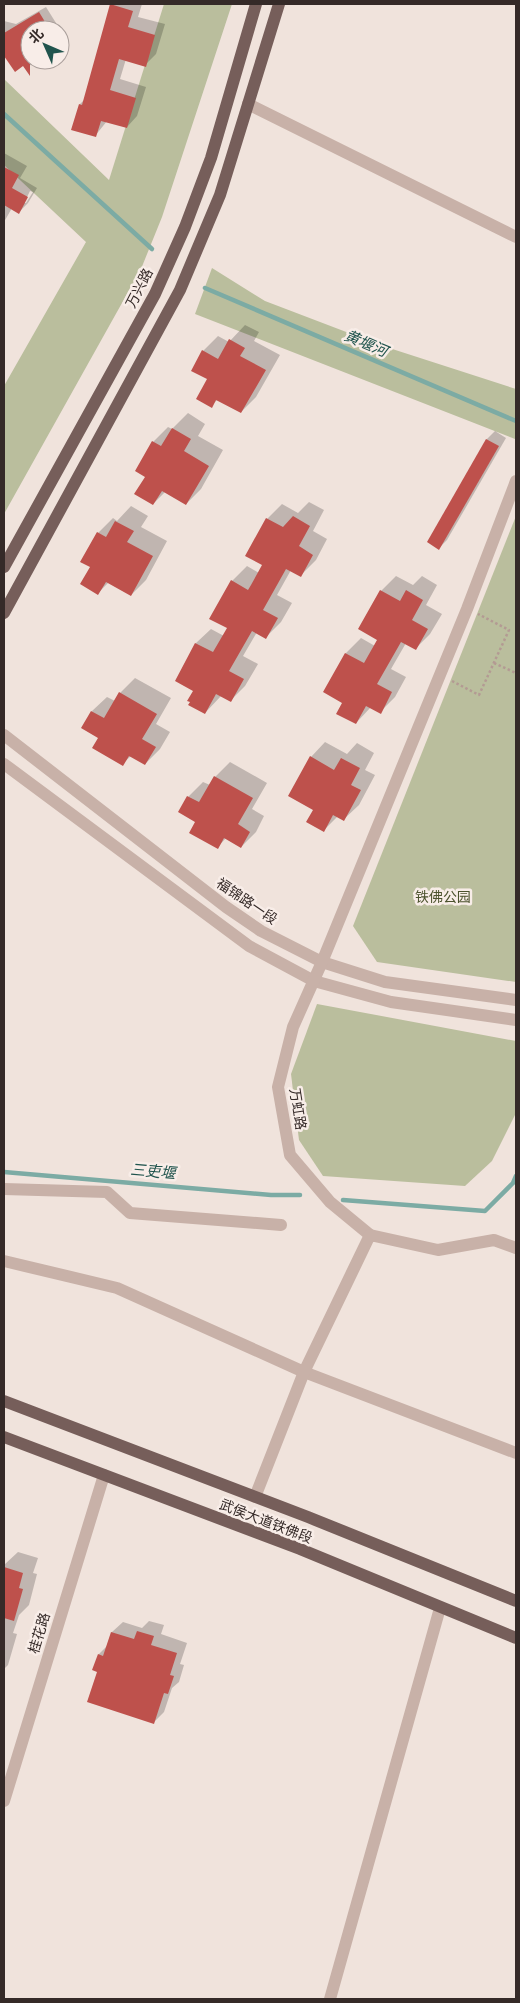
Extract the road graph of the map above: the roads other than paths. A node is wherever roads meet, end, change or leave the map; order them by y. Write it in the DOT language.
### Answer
graph roads {
  1 [pos="256,4"];
  2 [pos="278,4"];
  3 [pos="248,104"];
  4 [pos="516,237"];
  5 [pos="516,481"];
  6 [pos="4,566"];
  7 [pos="4,613"];
  8 [pos="4,736"];
  9 [pos="4,764"];
  10 [pos="322,962"];
  11 [pos="314,981"];
  12 [pos="516,1000"];
  13 [pos="516,1020"];
  14 [pos="4,1189"];
  15 [pos="281,1225"];
  16 [pos="370,1235"];
  17 [pos="516,1248"];
  18 [pos="4,1261"];
  19 [pos="304,1372"];
  20 [pos="4,1402"];
  21 [pos="4,1437"];
  22 [pos="516,1453"];
  23 [pos="104,1475"];
  24 [pos="255,1497"];
  25 [pos="516,1602"];
  26 [pos="440,1608"];
  27 [pos="516,1638"];
  28 [pos="4,1800"];
  29 [pos="330,1999"];
  1 -- 6 [label="main road, 万兴路"];
  2 -- 3 [label="main road"];
  3 -- 4 [label="street"];
  3 -- 7 [label="main road"];
  5 -- 10 [label="street, 万虹路"];
  8 -- 10 [label="street, 福锦路一段"];
  9 -- 11 [label="street"];
  10 -- 11 [label="street, 万虹路"];
  10 -- 12 [label="street, 福锦路一段"];
  11 -- 13 [label="street"];
  11 -- 16 [label="street, 万虹路"];
  14 -- 15 [label="street"];
  16 -- 17 [label="street"];
  16 -- 19 [label="street"];
  18 -- 19 [label="street"];
  19 -- 22 [label="street"];
  19 -- 24 [label="street"];
  20 -- 24 [label="main road, 武侯大道铁佛段"];
  21 -- 23 [label="main road, 武侯大道铁佛段"];
  23 -- 26 [label="main road, 武侯大道铁佛段"];
  23 -- 28 [label="street, 桂花路"];
  24 -- 25 [label="main road, 武侯大道铁佛段"];
  26 -- 27 [label="main road, 武侯大道铁佛段"];
  26 -- 29 [label="street"];
}
